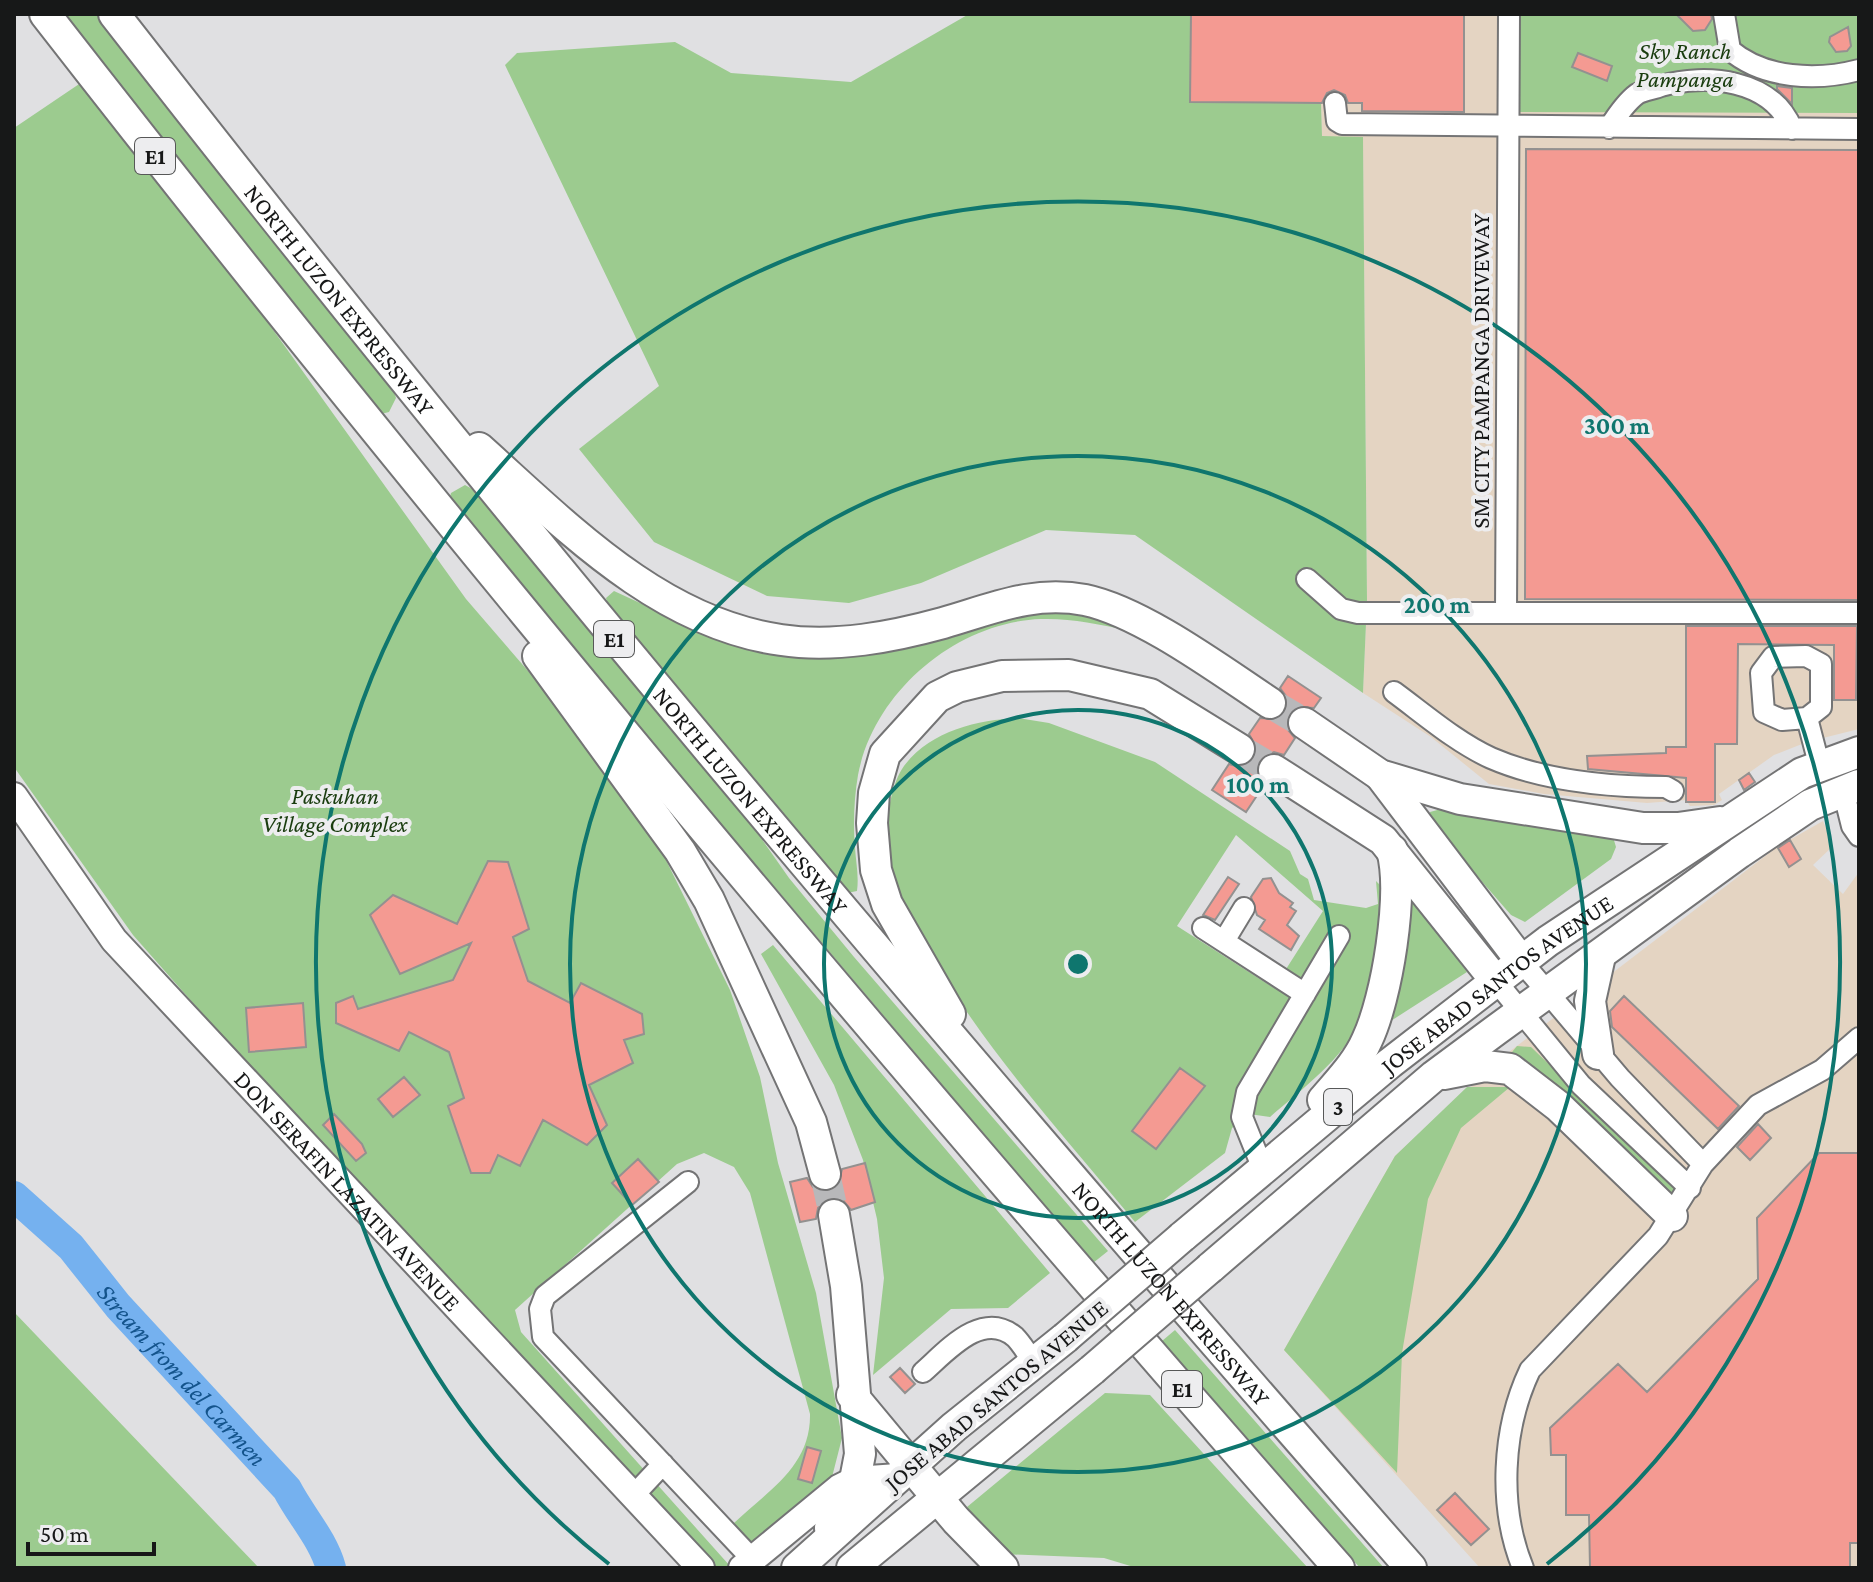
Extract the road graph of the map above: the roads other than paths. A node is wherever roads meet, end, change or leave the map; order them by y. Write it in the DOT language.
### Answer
graph roads {
  1 [pos="45,14"];
  2 [pos="114,14"];
  3 [pos="1509,14"];
  4 [pos="1724,14"];
  5 [pos="1859,70"];
  6 [pos="1335,103"];
  7 [pos="1507,128"];
  8 [pos="1609,128"];
  9 [pos="1792,129"];
  10 [pos="1859,129"];
  11 [pos="400,377"];
  12 [pos="383,440"];
  13 [pos="1307,579"];
  14 [pos="1506,613"];
  15 [pos="1859,613"];
  16 [pos="1394,692"];
  17 [pos="1270,703"];
  18 [pos="1807,718"];
  19 [pos="1304,723"];
  20 [pos="1239,749"];
  21 [pos="1859,752"];
  22 [pos="1819,764"];
  23 [pos="1274,770"];
  24 [pos="1380,775"];
  25 [pos="1851,787"];
  26 [pos="1673,791"];
  27 [pos="14,796"];
  28 [pos="1731,820"];
  29 [pos="1859,836"];
  30 [pos="1392,850"];
  31 [pos="1244,908"];
  32 [pos="1203,928"];
  33 [pos="1339,936"];
  34 [pos="1224,941"];
  35 [pos="1600,956"];
  36 [pos="1521,961"];
  37 [pos="1495,980"];
  38 [pos="1548,993"];
  39 [pos="1305,994"];
  40 [pos="1520,1013"];
  41 [pos="1859,1038"];
  42 [pos="1598,1054"];
  43 [pos="1434,1076"];
  44 [pos="1017,1116"];
  45 [pos="1703,1164"];
  46 [pos="1263,1169"];
  47 [pos="825,1174"];
  48 [pos="688,1182"];
  49 [pos="1690,1188"];
  50 [pos="834,1215"];
  51 [pos="1672,1216"];
  52 [pos="1034,1362"];
  53 [pos="923,1372"];
  54 [pos="852,1395"];
  55 [pos="663,1464"];
  56 [pos="905,1471"];
  57 [pos="847,1484"];
  58 [pos="633,1496"];
  59 [pos="939,1496"];
  60 [pos="820,1547"];
  61 [pos="747,1564"];
  62 [pos="701,1568"];
  63 [pos="797,1568"];
  64 [pos="852,1568"];
  65 [pos="1003,1568"];
  66 [pos="1339,1568"];
  67 [pos="1411,1568"];
  68 [pos="1523,1568"];
  1 -- 12 [label="highway, E1"];
  2 -- 11 [label="highway, NORTH LUZON EXPRESSWAY / E1"];
  3 -- 7 [label="street, SM CITY PAMPANGA DRIVEWAY"];
  4 -- 5 [label="street"];
  6 -- 7 [label="street"];
  7 -- 8 [label="street"];
  7 -- 14 [label="street, SM CITY PAMPANGA DRIVEWAY"];
  8 -- 9 [label="street"];
  8 -- 9 [label="street"];
  9 -- 10 [label="street"];
  11 -- 17 [label="highway"];
  11 -- 44 [label="highway, NORTH LUZON EXPRESSWAY / E1"];
  12 -- 47 [label="highway"];
  12 -- 66 [label="highway, E1"];
  13 -- 14 [label="street"];
  14 -- 15 [label="street"];
  16 -- 26 [label="street"];
  18 -- 22 [label="street"];
  19 -- 24 [label="highway"];
  20 -- 44 [label="highway"];
  21 -- 22 [label="highway, JOSE ABAD SANTOS AVENUE / 3"];
  22 -- 28 [label="highway, JOSE ABAD SANTOS AVENUE / 3"];
  23 -- 30 [label="highway"];
  24 -- 28 [label="highway"];
  24 -- 36 [label="highway"];
  25 -- 29 [label="street"];
  25 -- 35 [label="highway, JOSE ABAD SANTOS AVENUE / 3"];
  27 -- 58 [label="main road, DON SERAFIN LAZATIN AVENUE"];
  28 -- 36 [label="highway, JOSE ABAD SANTOS AVENUE / 3"];
  30 -- 37 [label="highway"];
  30 -- 46 [label="highway"];
  31 -- 34 [label="street"];
  32 -- 34 [label="street"];
  33 -- 39 [label="street"];
  34 -- 39 [label="street"];
  35 -- 38 [label="highway, JOSE ABAD SANTOS AVENUE / 3"];
  35 -- 42 [label="highway"];
  36 -- 37 [label="highway, JOSE ABAD SANTOS AVENUE / 3"];
  36 -- 38 [label="street"];
  37 -- 40 [label="street"];
  37 -- 46 [label="highway, JOSE ABAD SANTOS AVENUE / 3"];
  38 -- 40 [label="highway, JOSE ABAD SANTOS AVENUE / 3"];
  38 -- 42 [label="street"];
  39 -- 46 [label="street"];
  40 -- 43 [label="highway, JOSE ABAD SANTOS AVENUE / 3"];
  40 -- 49 [label="street"];
  41 -- 45 [label="street"];
  42 -- 45 [label="street"];
  43 -- 51 [label="highway"];
  43 -- 59 [label="highway, JOSE ABAD SANTOS AVENUE / 3, bridge"];
  44 -- 67 [label="highway, NORTH LUZON EXPRESSWAY / E1"];
  45 -- 49 [label="street"];
  46 -- 52 [label="highway, JOSE ABAD SANTOS AVENUE / 3, bridge"];
  48 -- 55 [label="street"];
  49 -- 51 [label="street"];
  50 -- 54 [label="highway"];
  51 -- 68 [label="street"];
  52 -- 53 [label="street"];
  52 -- 56 [label="highway, JOSE ABAD SANTOS AVENUE / 3"];
  54 -- 56 [label="highway"];
  54 -- 57 [label="highway"];
  55 -- 58 [label="street"];
  55 -- 61 [label="street"];
  56 -- 57 [label="main road"];
  56 -- 59 [label="highway"];
  56 -- 60 [label="highway, JOSE ABAD SANTOS AVENUE / 3"];
  57 -- 60 [label="highway"];
  57 -- 61 [label="main road"];
  58 -- 62 [label="main road, DON SERAFIN LAZATIN AVENUE"];
  59 -- 64 [label="highway, JOSE ABAD SANTOS AVENUE / 3"];
  59 -- 65 [label="highway"];
  60 -- 63 [label="highway, JOSE ABAD SANTOS AVENUE / 3"];
}
